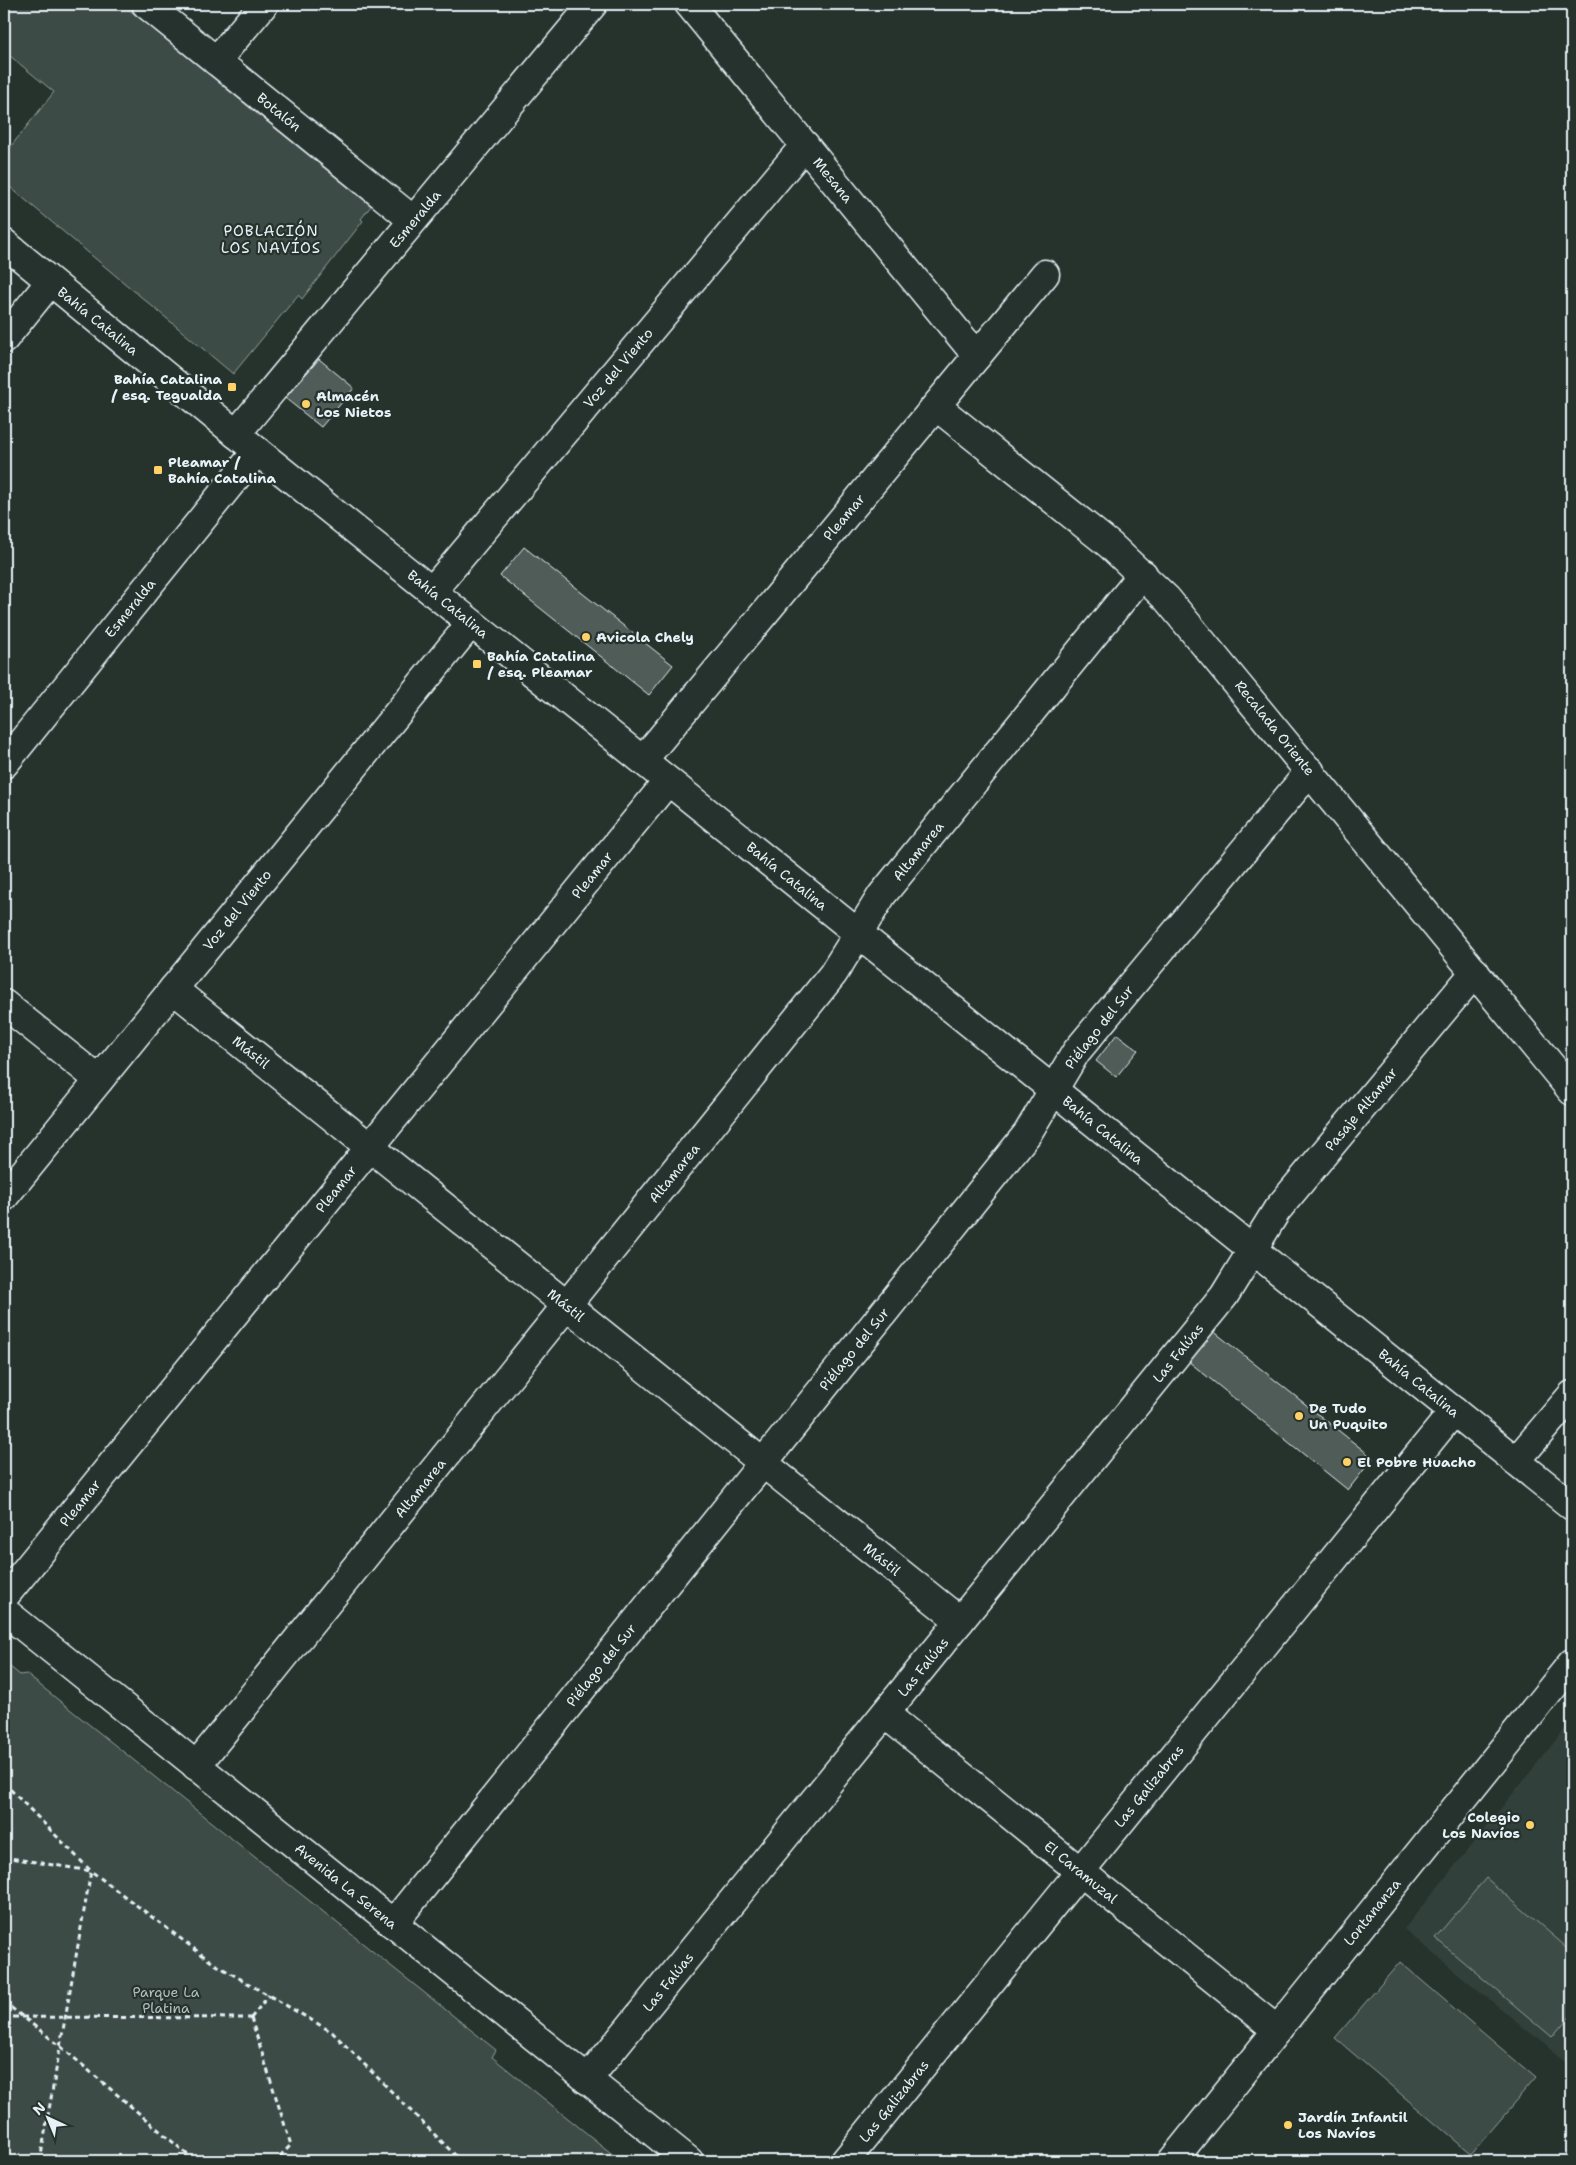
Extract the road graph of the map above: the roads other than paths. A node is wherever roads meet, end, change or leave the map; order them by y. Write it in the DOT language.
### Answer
graph roads {
  1 [pos="146,4"];
  2 [pos="264,4"];
  3 [pos="593,4"];
  4 [pos="689,4"];
  5 [pos="216,61"];
  6 [pos="805,145"];
  7 [pos="413,220"];
  8 [pos="4,243"];
  9 [pos="1045,274"];
  10 [pos="50,282"];
  11 [pos="4,339"];
  12 [pos="977,356"];
  13 [pos="936,406"];
  14 [pos="236,434"];
  15 [pos="257,451"];
  16 [pos="1143,574"];
  17 [pos="432,591"];
  18 [pos="471,623"];
  19 [pos="643,760"];
  20 [pos="4,764"];
  21 [pos="1310,771"];
  22 [pos="668,781"];
  23 [pos="858,933"];
  24 [pos="1475,972"];
  25 [pos="173,989"];
  26 [pos="4,1004"];
  27 [pos="99,1080"];
  28 [pos="1053,1090"];
  29 [pos="1572,1091"];
  30 [pos="369,1147"];
  31 [pos="4,1197"];
  32 [pos="1253,1250"];
  33 [pos="567,1306"];
  34 [pos="1572,1395"];
  35 [pos="1454,1411"];
  36 [pos="1516,1461"];
  37 [pos="763,1463"];
  38 [pos="1572,1506"];
  39 [pos="4,1597"];
  40 [pos="4,1612"];
  41 [pos="960,1621"];
  42 [pos="1572,1663"];
  43 [pos="885,1714"];
  44 [pos="196,1766"];
  45 [pos="1080,1871"];
  46 [pos="393,1924"];
  47 [pos="1277,2030"];
  48 [pos="587,2080"];
  49 [pos="689,2161"];
  50 [pos="845,2161"];
  51 [pos="1172,2161"];
  1 -- 5 [label="street, Botalón"];
  2 -- 5 [label="street"];
  3 -- 7 [label="street, Esmeralda"];
  4 -- 6 [label="street, Mesana"];
  5 -- 7 [label="street, Botalón"];
  6 -- 12 [label="street, Mesana"];
  6 -- 17 [label="street, Voz del Viento"];
  7 -- 14 [label="street, Esmeralda"];
  8 -- 10 [label="street, Bahía Catalina"];
  9 -- 12 [label="street, Pleamar"];
  10 -- 11 [label="street"];
  10 -- 14 [label="street, Bahía Catalina"];
  12 -- 13 [label="street, Pleamar"];
  13 -- 16 [label="street, Recalada Oriente"];
  13 -- 19 [label="street, Pleamar"];
  14 -- 15 [label="street, Bahía Catalina"];
  15 -- 17 [label="street, Bahía Catalina"];
  15 -- 20 [label="street, Esmeralda"];
  16 -- 21 [label="street, Recalada Oriente"];
  16 -- 23 [label="street, Altamarea"];
  17 -- 18 [label="street, Bahía Catalina"];
  18 -- 19 [label="street, Bahía Catalina"];
  18 -- 25 [label="street, Voz del Viento"];
  19 -- 22 [label="street, Bahía Catalina"];
  21 -- 24 [label="street, Recalada Oriente"];
  21 -- 28 [label="street, Piélago del Sur"];
  22 -- 23 [label="street, Bahía Catalina"];
  22 -- 30 [label="street, Pleamar"];
  23 -- 28 [label="street, Bahía Catalina"];
  23 -- 33 [label="street, Altamarea"];
  24 -- 29 [label="street, Recalada Oriente"];
  24 -- 32 [label="street, Pasaje Altamar"];
  25 -- 27 [label="street, Voz del Viento"];
  25 -- 30 [label="street, Mástil"];
  26 -- 27 [label="street"];
  27 -- 31 [label="street, Voz del Viento"];
  28 -- 32 [label="street, Bahía Catalina"];
  28 -- 37 [label="street, Piélago del Sur"];
  30 -- 33 [label="street, Mástil"];
  30 -- 39 [label="street, Pleamar"];
  32 -- 35 [label="street, Bahía Catalina"];
  32 -- 41 [label="street, Las Falúas"];
  33 -- 37 [label="street, Mástil"];
  33 -- 44 [label="street, Altamarea"];
  34 -- 36 [label="street"];
  35 -- 36 [label="street, Bahía Catalina"];
  35 -- 45 [label="street, Las Galizabras"];
  36 -- 38 [label="street, Bahía Catalina"];
  37 -- 41 [label="street, Mástil"];
  37 -- 46 [label="street, Piélago del Sur"];
  40 -- 44 [label="street, Avenida La Serena"];
  41 -- 43 [label="street, Las Falúas"];
  42 -- 47 [label="street, Lontananza"];
  43 -- 45 [label="street, El Caramuzal"];
  43 -- 48 [label="street, Las Falúas"];
  44 -- 46 [label="street, Avenida La Serena"];
  45 -- 47 [label="street, El Caramuzal"];
  45 -- 50 [label="street, Las Galizabras"];
  46 -- 48 [label="street, Avenida La Serena"];
  47 -- 51 [label="street, Lontananza"];
  48 -- 49 [label="street, Avenida La Serena"];
}
